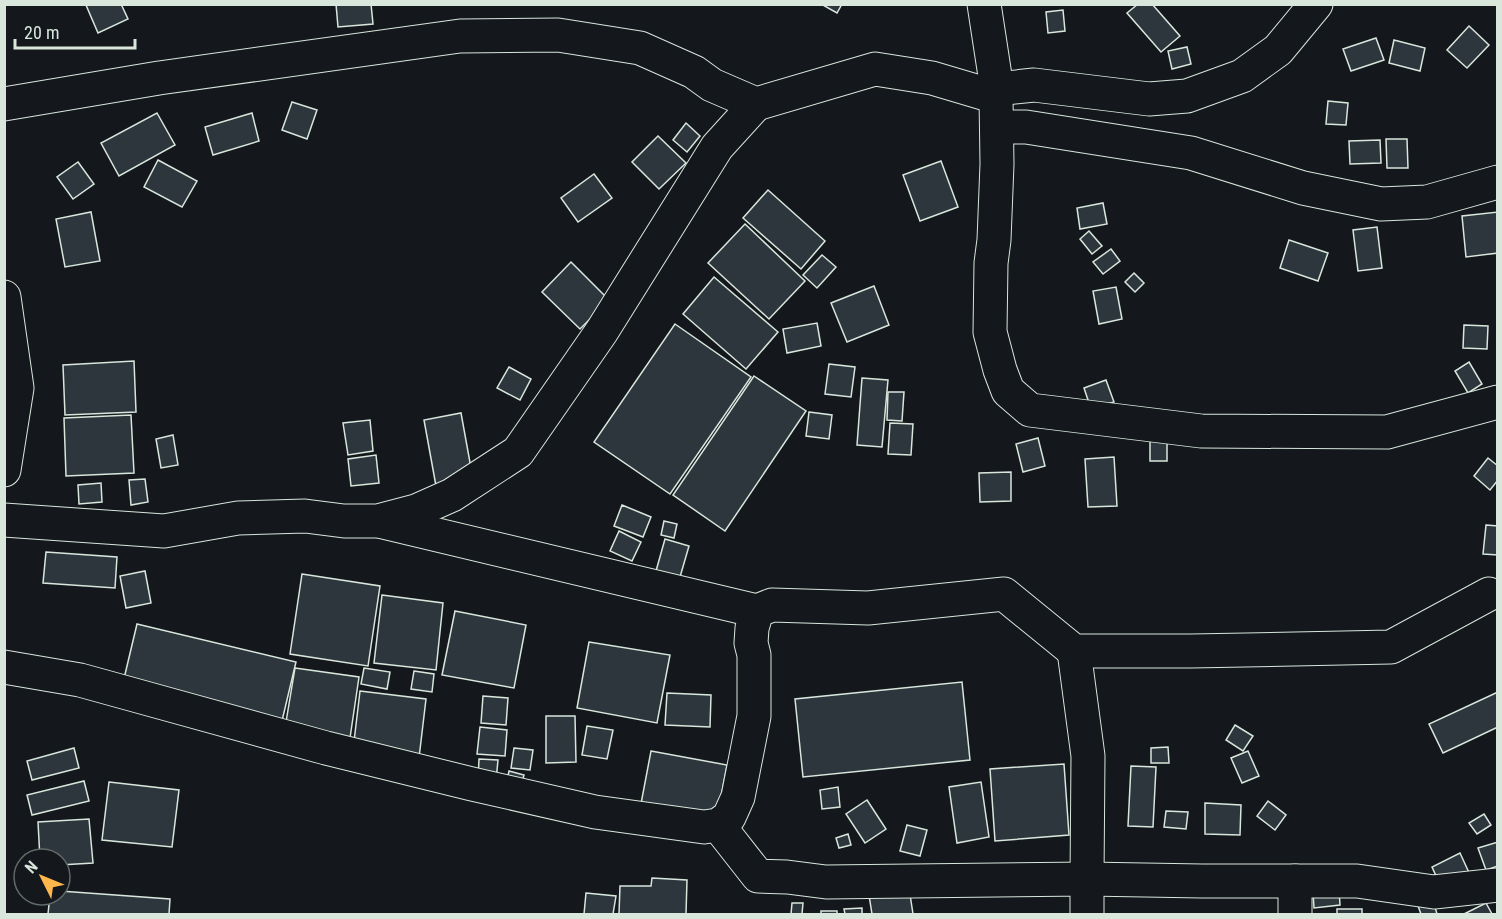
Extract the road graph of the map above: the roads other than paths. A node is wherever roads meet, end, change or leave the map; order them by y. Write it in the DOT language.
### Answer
graph roads {
  1 [pos="984,4"];
  2 [pos="1316,4"];
  3 [pos="4,104"];
  4 [pos="756,104"];
  5 [pos="997,104"];
  6 [pos="1497,182"];
  7 [pos="4,297"];
  8 [pos="1497,402"];
  9 [pos="4,470"];
  10 [pos="4,520"];
  11 [pos="378,521"];
  12 [pos="1489,594"];
  13 [pos="757,611"];
  14 [pos="1074,651"];
  15 [pos="4,667"];
  16 [pos="718,825"];
  17 [pos="1086,879"];
  18 [pos="1294,881"];
  19 [pos="1497,885"];
  20 [pos="1087,915"];
  21 [pos="1295,915"];
  1 -- 5 [label="street"];
  2 -- 5 [label="street"];
  3 -- 4 [label="street"];
  4 -- 5 [label="street"];
  4 -- 11 [label="street"];
  5 -- 6 [label="street"];
  5 -- 8 [label="street"];
  7 -- 9 [label="street"];
  10 -- 11 [label="street"];
  11 -- 13 [label="street"];
  12 -- 14 [label="street"];
  13 -- 14 [label="street"];
  13 -- 16 [label="street"];
  14 -- 17 [label="street"];
  15 -- 16 [label="street"];
  16 -- 17 [label="street"];
  17 -- 18 [label="street"];
  17 -- 20 [label="street"];
  18 -- 19 [label="street"];
  18 -- 21 [label="street"];
}
